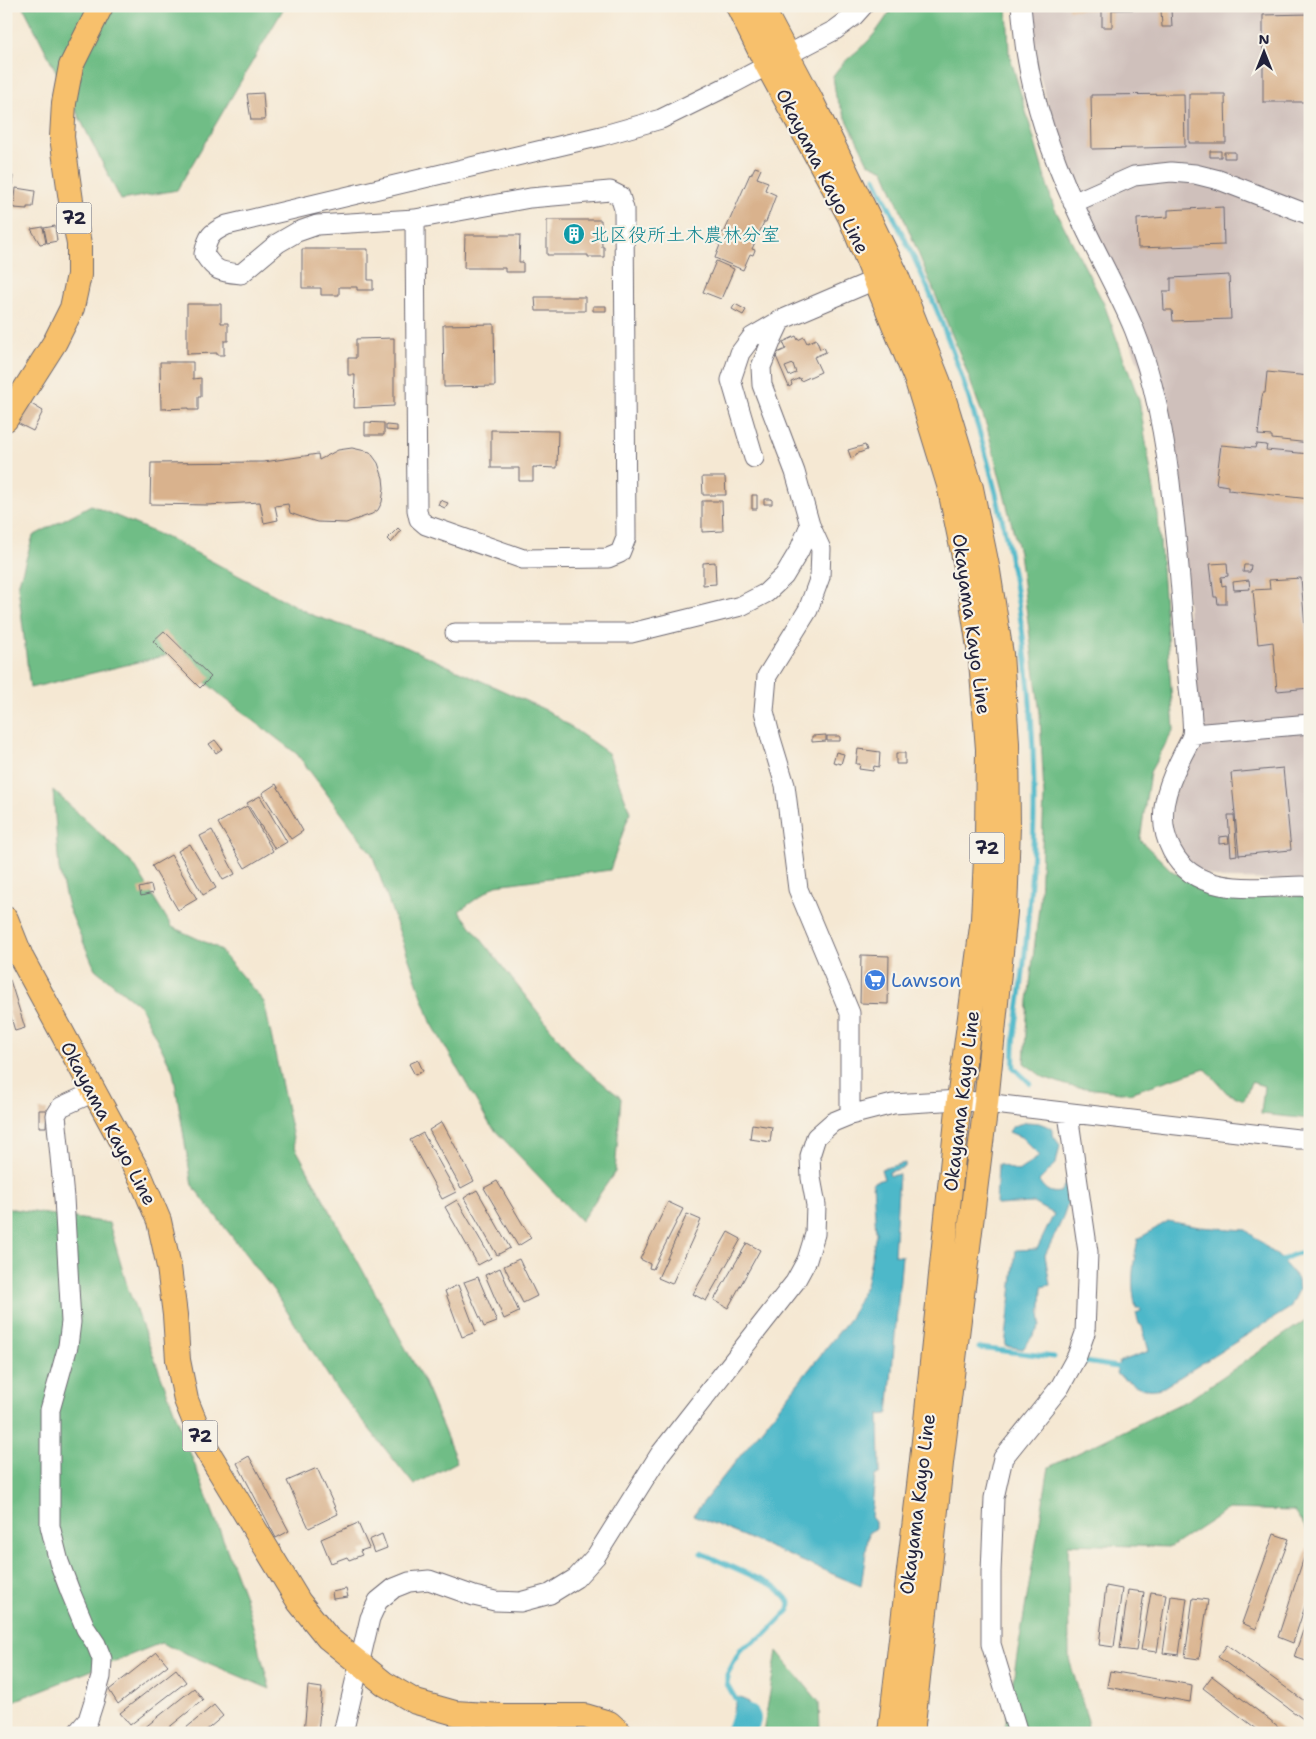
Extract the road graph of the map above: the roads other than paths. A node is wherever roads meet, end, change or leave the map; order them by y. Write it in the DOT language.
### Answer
graph roads {
  1 [pos="101,6"];
  2 [pos="738,6"];
  3 [pos="761,6"];
  4 [pos="863,6"];
  5 [pos="1022,6"];
  6 [pos="777,60"];
  7 [pos="1073,203"];
  8 [pos="1310,215"];
  9 [pos="414,219"];
  10 [pos="876,279"];
  11 [pos="781,320"];
  12 [pos="6,419"];
  13 [pos="754,458"];
  14 [pos="810,525"];
  15 [pos="455,633"];
  16 [pos="1310,724"];
  17 [pos="1193,734"];
  18 [pos="1310,888"];
  19 [pos="6,919"];
  20 [pos="94,1092"];
  21 [pos="960,1100"];
  22 [pos="986,1103"];
  23 [pos="1068,1114"];
  24 [pos="850,1115"];
  25 [pos="1310,1138"];
  26 [pos="358,1663"];
  27 [pos="77,1733"];
  28 [pos="343,1733"];
  29 [pos="620,1733"];
  30 [pos="890,1733"];
  31 [pos="912,1733"];
  32 [pos="1018,1733"];
  1 -- 12 [label="main road, 72"];
  2 -- 6 [label="main road, Okayama Kayo Line / 72"];
  3 -- 6 [label="main road, Okayama Kayo Line / 72"];
  4 -- 6 [label="street"];
  5 -- 7 [label="street"];
  6 -- 9 [label="street"];
  6 -- 10 [label="main road, Okayama Kayo Line / 72"];
  6 -- 22 [label="main road, Okayama Kayo Line / 72"];
  7 -- 8 [label="street"];
  7 -- 17 [label="street"];
  9 -- 9 [label="street"];
  10 -- 11 [label="street"];
  10 -- 21 [label="main road, Okayama Kayo Line / 72"];
  11 -- 13 [label="street"];
  11 -- 14 [label="street"];
  14 -- 15 [label="street"];
  14 -- 24 [label="street"];
  16 -- 17 [label="street"];
  17 -- 18 [label="street"];
  19 -- 20 [label="main road, Okayama Kayo Line / 72"];
  20 -- 26 [label="main road, Okayama Kayo Line / 72"];
  20 -- 27 [label="street"];
  21 -- 22 [label="street"];
  21 -- 24 [label="street"];
  21 -- 30 [label="main road, Okayama Kayo Line / 72"];
  22 -- 23 [label="street"];
  22 -- 31 [label="main road, Okayama Kayo Line / 72"];
  23 -- 25 [label="street"];
  23 -- 32 [label="street"];
  24 -- 26 [label="street"];
  26 -- 28 [label="street"];
  26 -- 29 [label="main road, Okayama Kayo Line / 72"];
}
